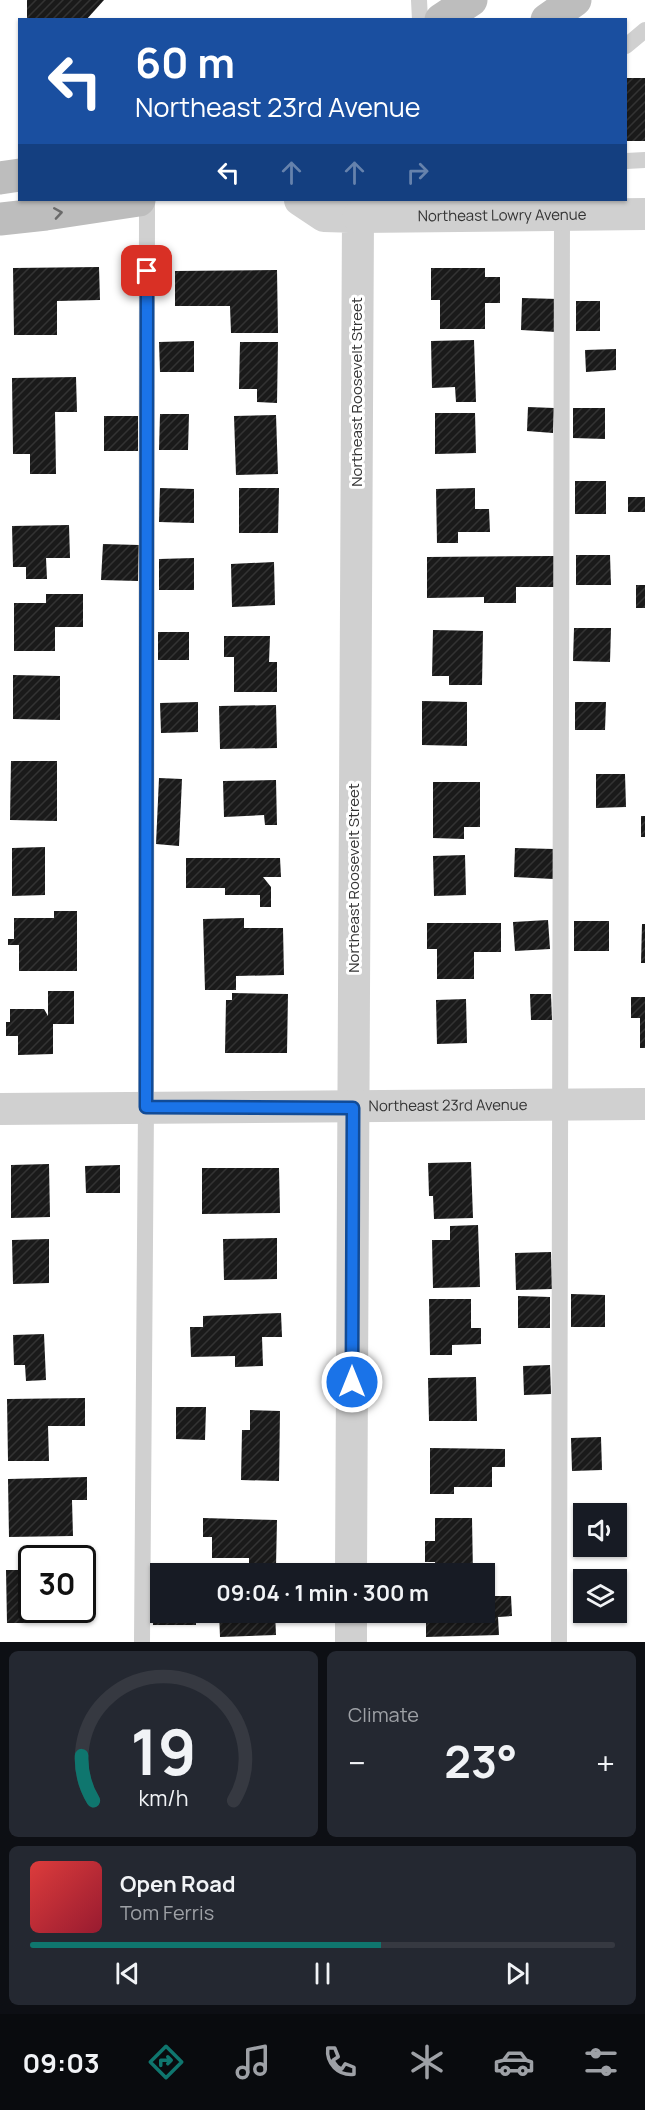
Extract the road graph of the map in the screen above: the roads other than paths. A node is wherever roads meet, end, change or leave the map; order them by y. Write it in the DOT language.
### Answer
graph roads {
  1 [pos="419,0"];
  2 [pos="471,0"];
  3 [pos="420,18"];
  4 [pos="444,18"];
  5 [pos="645,30"];
  6 [pos="627,45"];
  7 [pos="645,160"];
  8 [pos="627,161"];
  9 [pos="18,175"];
  10 [pos="0,178"];
  11 [pos="132,201"];
  12 [pos="147,201"];
  13 [pos="601,207"];
  14 [pos="312,208"];
  15 [pos="412,208"];
  16 [pos="645,214"];
  17 [pos="562,215"];
  18 [pos="358,217"];
  19 [pos="0,219"];
  20 [pos="560,1104"];
  21 [pos="645,1104"];
  22 [pos="146,1107"];
  23 [pos="353,1108"];
  24 [pos="0,1110"];
  25 [pos="351,1563"];
  26 [pos="351,1623"];
  27 [pos="142,1642"];
  28 [pos="351,1642"];
  29 [pos="559,1642"];
  1 -- 3 [label="lane"];
  2 -- 4 [label="main road"];
  5 -- 6 [label="lane"];
  7 -- 8 [label="lane"];
  9 -- 10 [label="main road"];
  19 -- 11 [label="main road, one-way"];
  12 -- 22 [label="lane"];
  13 -- 16 [label="street, Northeast Lowry Avenue"];
  13 -- 17 [label="street, Northeast Lowry Avenue"];
  14 -- 18 [label="street"];
  15 -- 17 [label="street, Northeast Lowry Avenue"];
  15 -- 18 [label="street, Northeast Lowry Avenue"];
  17 -- 20 [label="lane"];
  18 -- 23 [label="street, Northeast Roosevelt Street"];
  20 -- 21 [label="street, Northeast 23rd Avenue"];
  20 -- 23 [label="street, Northeast 23rd Avenue"];
  20 -- 29 [label="lane"];
  22 -- 23 [label="street, Northeast 23rd Avenue"];
  22 -- 24 [label="street, Northeast 23rd Avenue"];
  22 -- 27 [label="lane"];
  23 -- 25 [label="street, Northeast Roosevelt Street"];
  26 -- 28 [label="street"];
}
